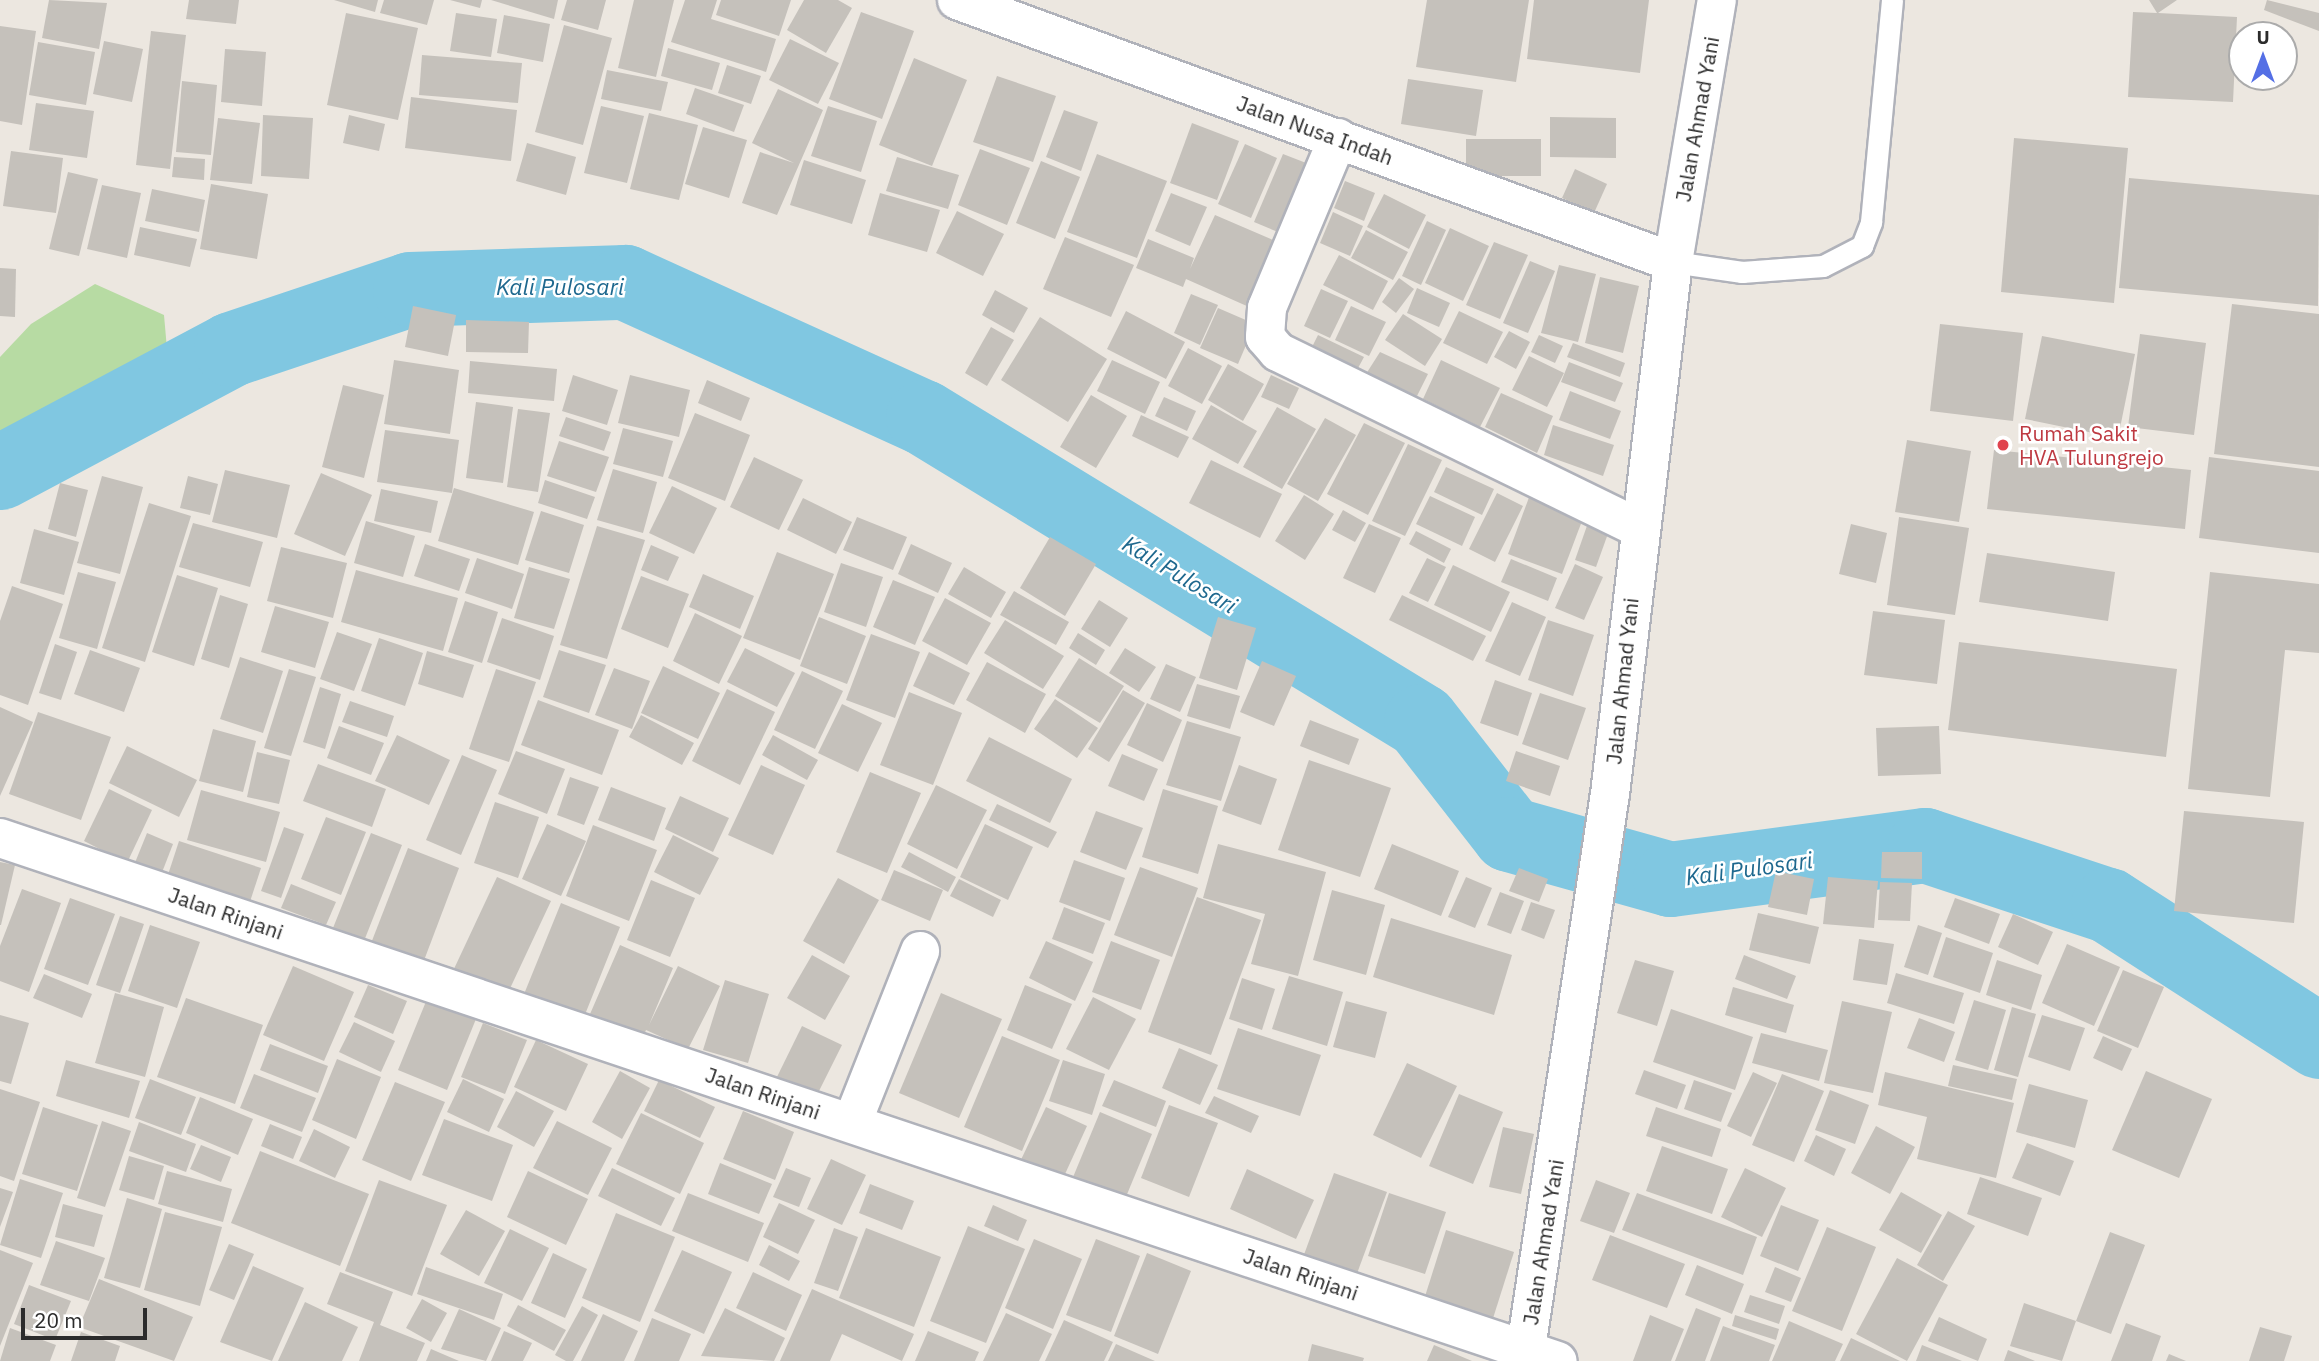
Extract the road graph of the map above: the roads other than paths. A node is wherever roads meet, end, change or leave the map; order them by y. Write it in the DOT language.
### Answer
graph roads {
  1 [pos="957,0"];
  2 [pos="1717,0"];
  3 [pos="1892,0"];
  4 [pos="1338,138"];
  5 [pos="1673,262"];
  6 [pos="1637,527"];
  7 [pos="0,838"];
  8 [pos="920,951"];
  9 [pos="852,1123"];
  10 [pos="1536,1357"];
  1 -- 4 [label="street, Jalan Nusa Indah"];
  2 -- 5 [label="street, Jalan Ahmad Yani"];
  3 -- 5 [label="lane"];
  4 -- 5 [label="street, Jalan Nusa Indah"];
  4 -- 6 [label="street"];
  5 -- 6 [label="street, Jalan Ahmad Yani"];
  6 -- 10 [label="street, Jalan Ahmad Yani"];
  7 -- 9 [label="street, Jalan Rinjani"];
  8 -- 9 [label="street"];
  9 -- 10 [label="street, Jalan Rinjani"];
}
